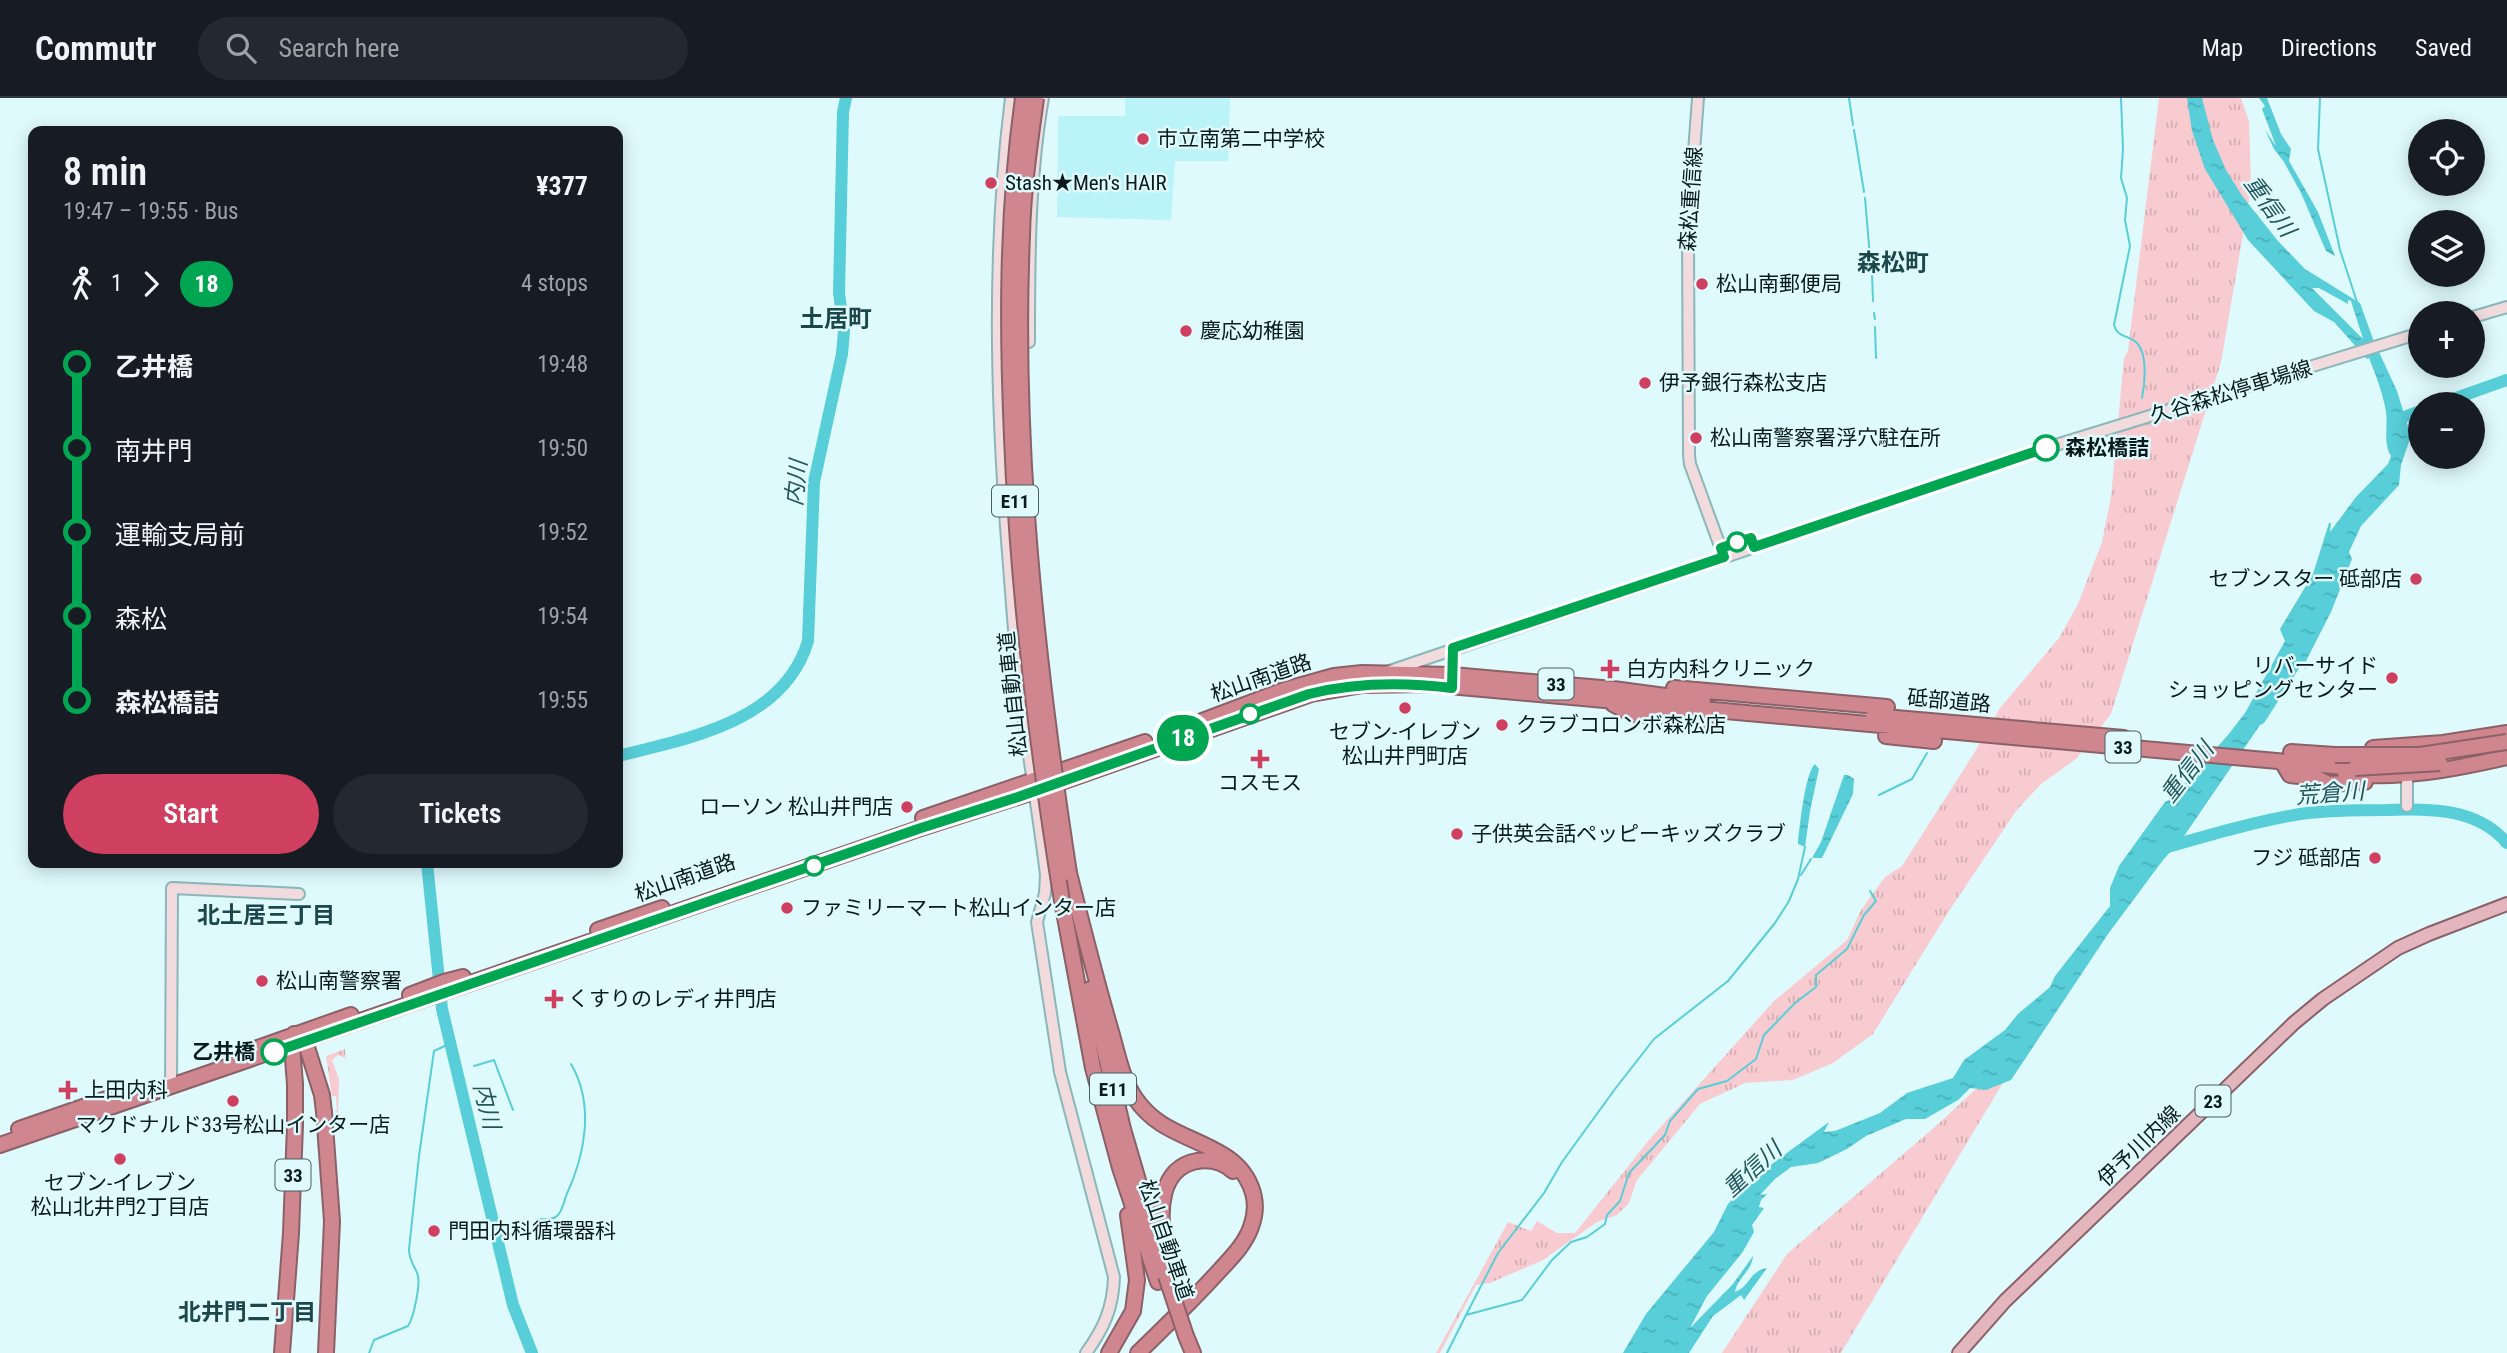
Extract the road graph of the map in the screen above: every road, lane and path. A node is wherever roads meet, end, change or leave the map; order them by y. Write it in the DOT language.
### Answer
graph roads {
  1 [pos="1011,98"];
  2 [pos="1023,98"];
  3 [pos="1036,98"];
  4 [pos="1043,98"];
  5 [pos="1698,98"];
  6 [pos="2507,307"];
  7 [pos="2485,313"];
  8 [pos="2408,337"];
  9 [pos="1029,342"];
  10 [pos="1724,557"];
  11 [pos="1453,648"];
  12 [pos="1387,677"];
  13 [pos="1452,681"];
  14 [pos="1609,694"];
  15 [pos="1723,708"];
  16 [pos="1945,712"];
  17 [pos="2507,733"];
  18 [pos="1934,741"];
  19 [pos="2507,742"];
  20 [pos="2507,751"];
  21 [pos="2507,757"];
  22 [pos="2281,760"];
  23 [pos="2355,775"];
  24 [pos="2402,778"];
  25 [pos="1033,787"];
  26 [pos="2407,806"];
  27 [pos="299,894"];
  28 [pos="1070,900"];
  29 [pos="2507,904"];
  30 [pos="297,1040"];
  31 [pos="171,1083"];
  32 [pos="0,1135"];
  33 [pos="0,1145"];
  34 [pos="1120,1168"];
  35 [pos="331,1209"];
  36 [pos="1165,1277"];
  37 [pos="1182,1333"];
  38 [pos="287,1352"];
  39 [pos="320,1353"];
  40 [pos="326,1353"];
  41 [pos="1086,1353"];
  42 [pos="1109,1353"];
  43 [pos="1129,1353"];
  44 [pos="1138,1353"];
  45 [pos="1184,1353"];
  46 [pos="1193,1353"];
  47 [pos="1959,1353"];
  1 -- 25 [label="street"];
  2 -- 28 [label="highway, 松山自動車道 / E11, bridge"];
  3 -- 28 [label="highway, 松山自動車道 / E11, bridge"];
  4 -- 9 [label="street"];
  5 -- 10 [label="street, 森松重信線"];
  6 -- 7 [label="street"];
  8 -- 10 [label="street, 久谷森松停車場線"];
  10 -- 11 [label="street"];
  11 -- 12 [label="street"];
  11 -- 13 [label="street"];
  12 -- 13 [label="highway, 砥部道路 / 33"];
  12 -- 25 [label="highway, 松山南道路 / 33"];
  13 -- 14 [label="highway, 砥部道路 / 33"];
  14 -- 15 [label="highway, 砥部道路 / 33"];
  14 -- 16 [label="highway"];
  14 -- 18 [label="highway"];
  15 -- 22 [label="highway, 砥部道路 / 33"];
  15 -- 22 [label="highway, 砥部道路 / 33"];
  17 -- 22 [label="highway, 33"];
  19 -- 22 [label="highway, 砥部道路 / 33, bridge"];
  20 -- 23 [label="highway, 砥部道路 / 33, bridge"];
  21 -- 24 [label="highway, 33"];
  22 -- 23 [label="highway, 砥部道路 / 33"];
  22 -- 23 [label="highway, 33"];
  23 -- 24 [label="highway, 33"];
  24 -- 26 [label="street"];
  25 -- 30 [label="highway, 松山南道路 / 33"];
  25 -- 41 [label="street"];
  27 -- 31 [label="street"];
  28 -- 34 [label="highway, 松山自動車道 / E11"];
  28 -- 36 [label="highway, 松山自動車道 / E11"];
  28 -- 44 [label="highway"];
  29 -- 47 [label="main road, 伊予川内線 / 23"];
  30 -- 31 [label="highway, 松山南道路 / 33"];
  30 -- 35 [label="highway, 33"];
  30 -- 38 [label="highway, 33"];
  31 -- 32 [label="highway, 松山南道路 / 33"];
  31 -- 33 [label="highway, 松山南道路 / 33"];
  34 -- 36 [label="highway, 松山自動車道 / E11"];
  34 -- 42 [label="highway"];
  35 -- 39 [label="highway, 33"];
  35 -- 40 [label="highway, 33"];
  36 -- 37 [label="highway, bridge"];
  36 -- 37 [label="highway, 松山自動車道 / E11, bridge"];
  36 -- 43 [label="highway"];
  37 -- 45 [label="highway, 松山自動車道"];
  37 -- 46 [label="highway, 松山自動車道"];
}
